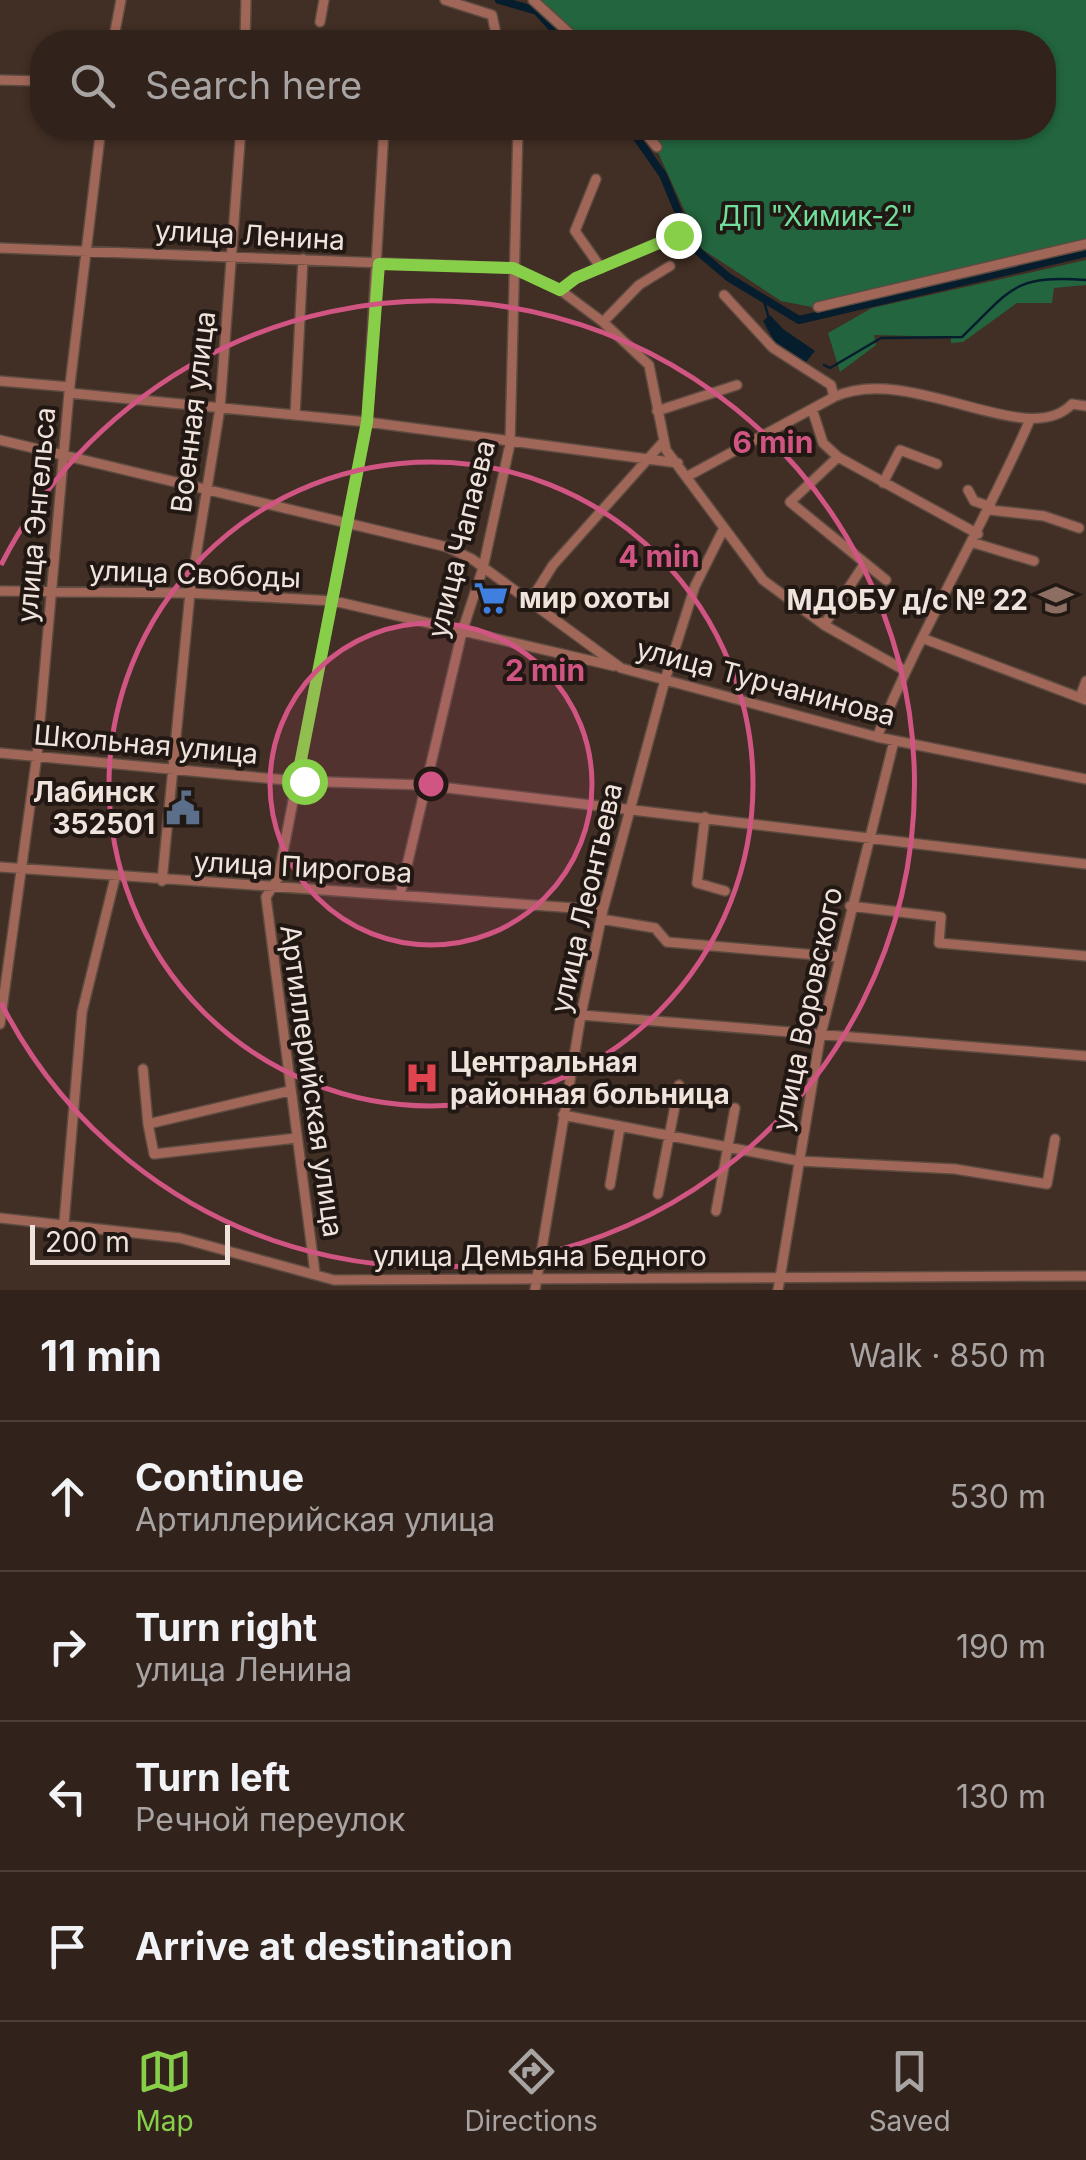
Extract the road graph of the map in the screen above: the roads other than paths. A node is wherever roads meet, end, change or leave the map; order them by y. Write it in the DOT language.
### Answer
graph roads {
  1 [pos="121,0"];
  2 [pos="246,0"];
  3 [pos="324,0"];
  4 [pos="445,0"];
  5 [pos="533,0"];
  6 [pos="320,22"];
  7 [pos="115,30"];
  8 [pos="245,30"];
  9 [pos="495,30"];
  10 [pos="565,30"];
  11 [pos="0,80"];
  12 [pos="30,80"];
  13 [pos="100,140"];
  14 [pos="240,140"];
  15 [pos="384,140"];
  16 [pos="518,140"];
  17 [pos="651,140"];
  18 [pos="657,147"];
  19 [pos="596,179"];
  20 [pos="678,235"];
  21 [pos="1086,244"];
  22 [pos="0,248"];
  23 [pos="87,250"];
  24 [pos="234,255"];
  25 [pos="303,259"];
  26 [pos="379,264"];
  27 [pos="670,266"];
  28 [pos="513,268"];
  29 [pos="601,268"];
  30 [pos="560,290"];
  31 [pos="724,296"];
  32 [pos="818,307"];
  33 [pos="604,322"];
  34 [pos="0,381"];
  35 [pos="737,385"];
  36 [pos="70,390"];
  37 [pos="834,398"];
  38 [pos="1086,406"];
  39 [pos="220,408"];
  40 [pos="658,411"];
  41 [pos="813,412"];
  42 [pos="295,415"];
  43 [pos="367,422"];
  44 [pos="1028,422"];
  45 [pos="0,440"];
  46 [pos="664,441"];
  47 [pos="510,444"];
  48 [pos="64,454"];
  49 [pos="838,457"];
  50 [pos="646,460"];
  51 [pos="678,464"];
  52 [pos="937,464"];
  53 [pos="688,476"];
  54 [pos="883,483"];
  55 [pos="208,487"];
  56 [pos="968,490"];
  57 [pos="990,509"];
  58 [pos="349,523"];
  59 [pos="724,528"];
  60 [pos="1079,528"];
  61 [pos="976,538"];
  62 [pos="1034,561"];
  63 [pos="865,563"];
  64 [pos="484,568"];
  65 [pos="886,580"];
  66 [pos="0,592"];
  67 [pos="54,592"];
  68 [pos="190,593"];
  69 [pos="334,601"];
  70 [pos="529,603"];
  71 [pos="824,624"];
  72 [pos="462,632"];
  73 [pos="922,638"];
  74 [pos="621,668"];
  75 [pos="904,670"];
  76 [pos="664,680"];
  77 [pos="1086,680"];
  78 [pos="1083,698"];
  79 [pos="878,737"];
  80 [pos="894,740"];
  81 [pos="0,753"];
  82 [pos="37,755"];
  83 [pos="174,769"];
  84 [pos="297,780"];
  85 [pos="1086,780"];
  86 [pos="423,785"];
  87 [pos="630,807"];
  88 [pos="706,816"];
  89 [pos="869,837"];
  90 [pos="1086,864"];
  91 [pos="0,867"];
  92 [pos="18,868"];
  93 [pos="115,878"];
  94 [pos="162,881"];
  95 [pos="274,888"];
  96 [pos="725,891"];
  97 [pos="400,895"];
  98 [pos="850,906"];
  99 [pos="602,914"];
  100 [pos="1086,956"];
  101 [pos="840,957"];
  102 [pos="581,1015"];
  103 [pos="0,1024"];
  104 [pos="820,1038"];
  105 [pos="1086,1056"];
  106 [pos="142,1069"];
  107 [pos="679,1085"];
  108 [pos="289,1091"];
  109 [pos="735,1108"];
  110 [pos="563,1115"];
  111 [pos="148,1124"];
  112 [pos="620,1127"];
  113 [pos="668,1137"];
  114 [pos="297,1138"];
  115 [pos="1055,1139"];
  116 [pos="728,1149"];
  117 [pos="799,1161"];
  118 [pos="610,1185"];
  119 [pos="658,1194"];
  120 [pos="716,1211"];
  121 [pos="0,1218"];
  122 [pos="64,1223"];
  123 [pos="315,1273"];
  124 [pos="1086,1276"];
  125 [pos="537,1278"];
  126 [pos="780,1278"];
  127 [pos="334,1285"];
  128 [pos="534,1290"];
  129 [pos="778,1290"];
  1 -- 7 [label="street"];
  2 -- 8 [label="street"];
  3 -- 6 [label="street"];
  4 -- 9 [label="street"];
  5 -- 10 [label="street"];
  11 -- 12 [label="street"];
  13 -- 23 [label="street, улица Энгельса"];
  14 -- 24 [label="street, Военная улица"];
  15 -- 26 [label="street, Артиллерийская улица"];
  16 -- 28 [label="street, улица Чапаева"];
  17 -- 18 [label="street"];
  19 -- 29 [label="street"];
  20 -- 29 [label="street"];
  21 -- 32 [label="street"];
  22 -- 23 [label="street, улица Ленина"];
  23 -- 24 [label="street, улица Ленина"];
  23 -- 36 [label="street, улица Энгельса"];
  24 -- 25 [label="street, улица Ленина"];
  24 -- 39 [label="street, Военная улица"];
  25 -- 26 [label="street, улица Ленина"];
  25 -- 42 [label="street"];
  26 -- 28 [label="street, улица Ленина"];
  26 -- 43 [label="street, Артиллерийская улица"];
  27 -- 33 [label="street"];
  28 -- 30 [label="street, улица Ленина"];
  28 -- 47 [label="street, улица Чапаева"];
  29 -- 30 [label="street"];
  30 -- 33 [label="street, улица Ленина"];
  31 -- 37 [label="street"];
  33 -- 40 [label="street, улица Ленина"];
  34 -- 36 [label="street"];
  35 -- 40 [label="street"];
  36 -- 39 [label="street"];
  36 -- 48 [label="street, улица Энгельса"];
  37 -- 41 [label="street"];
  37 -- 44 [label="street"];
  38 -- 44 [label="street"];
  39 -- 42 [label="street"];
  39 -- 55 [label="street, Военная улица"];
  40 -- 46 [label="street, улица Ленина"];
  41 -- 49 [label="street"];
  41 -- 53 [label="street"];
  42 -- 43 [label="street"];
  43 -- 47 [label="street"];
  43 -- 58 [label="street, Артиллерийская улица"];
  44 -- 57 [label="street"];
  45 -- 48 [label="street, улица Турчанинова"];
  46 -- 50 [label="street"];
  46 -- 51 [label="street, улица Ленина"];
  47 -- 50 [label="street"];
  47 -- 64 [label="street, улица Чапаева"];
  48 -- 55 [label="street, улица Турчанинова"];
  48 -- 67 [label="street, улица Энгельса"];
  49 -- 54 [label="street"];
  49 -- 63 [label="street"];
  50 -- 51 [label="street"];
  50 -- 70 [label="street"];
  51 -- 53 [label="street, улица Ленина"];
  52 -- 54 [label="street"];
  53 -- 59 [label="street, улица Ленина"];
  54 -- 61 [label="street"];
  55 -- 58 [label="street, улица Турчанинова"];
  55 -- 68 [label="street, Военная улица"];
  56 -- 57 [label="street"];
  57 -- 60 [label="street"];
  57 -- 61 [label="street"];
  58 -- 64 [label="street, улица Турчанинова"];
  58 -- 69 [label="street, Артиллерийская улица"];
  59 -- 71 [label="street, улица Ленина"];
  59 -- 76 [label="street, улица Леонтьева"];
  61 -- 62 [label="street"];
  61 -- 73 [label="street"];
  63 -- 65 [label="street"];
  63 -- 71 [label="street"];
  64 -- 70 [label="street, улица Турчанинова"];
  64 -- 72 [label="street, улица Чапаева"];
  66 -- 67 [label="street, улица Свободы"];
  67 -- 68 [label="street, улица Свободы"];
  67 -- 82 [label="street, улица Энгельса"];
  68 -- 69 [label="street, улица Свободы"];
  68 -- 83 [label="street, Военная улица"];
  69 -- 72 [label="street, улица Свободы"];
  69 -- 84 [label="street, Артиллерийская улица"];
  70 -- 74 [label="street, улица Турчанинова"];
  71 -- 75 [label="street, улица Ленина"];
  72 -- 74 [label="street, улица Свободы"];
  72 -- 86 [label="street, улица Чапаева"];
  73 -- 75 [label="street"];
  73 -- 78 [label="street"];
  74 -- 76 [label="street, улица Турчанинова"];
  75 -- 79 [label="street"];
  76 -- 79 [label="street, улица Турчанинова"];
  76 -- 87 [label="street, улица Леонтьева"];
  77 -- 78 [label="street"];
  79 -- 80 [label="street, улица Турчанинова"];
  80 -- 85 [label="street, улица Турчанинова"];
  80 -- 89 [label="street, улица Воровского"];
  81 -- 82 [label="street, Школьная улица"];
  82 -- 83 [label="street, Школьная улица"];
  82 -- 92 [label="street, улица Энгельса"];
  83 -- 84 [label="street, Школьная улица"];
  83 -- 94 [label="street, Военная улица"];
  84 -- 86 [label="street, Школьная улица"];
  84 -- 95 [label="street, Артиллерийская улица"];
  86 -- 87 [label="street, Школьная улица"];
  86 -- 97 [label="street, улица Чапаева"];
  87 -- 88 [label="street, Школьная улица"];
  87 -- 99 [label="street, улица Леонтьева"];
  88 -- 89 [label="street, Школьная улица"];
  88 -- 96 [label="street"];
  89 -- 90 [label="street, Школьная улица"];
  89 -- 98 [label="street, улица Воровского"];
  91 -- 92 [label="street, улица Пирогова"];
  92 -- 93 [label="street, улица Пирогова"];
  92 -- 103 [label="street, улица Энгельса"];
  93 -- 94 [label="street, улица Пирогова"];
  93 -- 122 [label="street"];
  94 -- 95 [label="street, улица Пирогова"];
  95 -- 97 [label="street, улица Пирогова"];
  95 -- 108 [label="street, Артиллерийская улица"];
  97 -- 99 [label="street, улица Пирогова"];
  98 -- 100 [label="street"];
  98 -- 101 [label="street, улица Воровского"];
  99 -- 101 [label="street, улица Пирогова"];
  99 -- 102 [label="street, улица Леонтьева"];
  101 -- 104 [label="street, улица Воровского"];
  102 -- 104 [label="street"];
  102 -- 110 [label="street, улица Леонтьева"];
  104 -- 105 [label="street"];
  104 -- 117 [label="street, улица Воровского"];
  106 -- 111 [label="street"];
  107 -- 113 [label="street"];
  108 -- 111 [label="street"];
  108 -- 114 [label="street, Артиллерийская улица"];
  109 -- 116 [label="street"];
  110 -- 112 [label="street"];
  110 -- 125 [label="street, улица Леонтьева"];
  111 -- 114 [label="street"];
  112 -- 113 [label="street"];
  112 -- 118 [label="street"];
  113 -- 116 [label="street"];
  113 -- 119 [label="street"];
  114 -- 123 [label="street, Артиллерийская улица"];
  115 -- 117 [label="street"];
  116 -- 117 [label="street"];
  116 -- 120 [label="street"];
  117 -- 126 [label="street, улица Воровского"];
  121 -- 122 [label="street, улица Демьяна Бедного"];
  122 -- 123 [label="street, улица Демьяна Бедного"];
  123 -- 127 [label="street, улица Демьяна Бедного"];
  124 -- 126 [label="street, улица Демьяна Бедного"];
  125 -- 126 [label="street, улица Демьяна Бедного"];
  125 -- 127 [label="street, улица Демьяна Бедного"];
  125 -- 128 [label="street, улица Леонтьева"];
  126 -- 129 [label="street, улица Воровского"];
}
